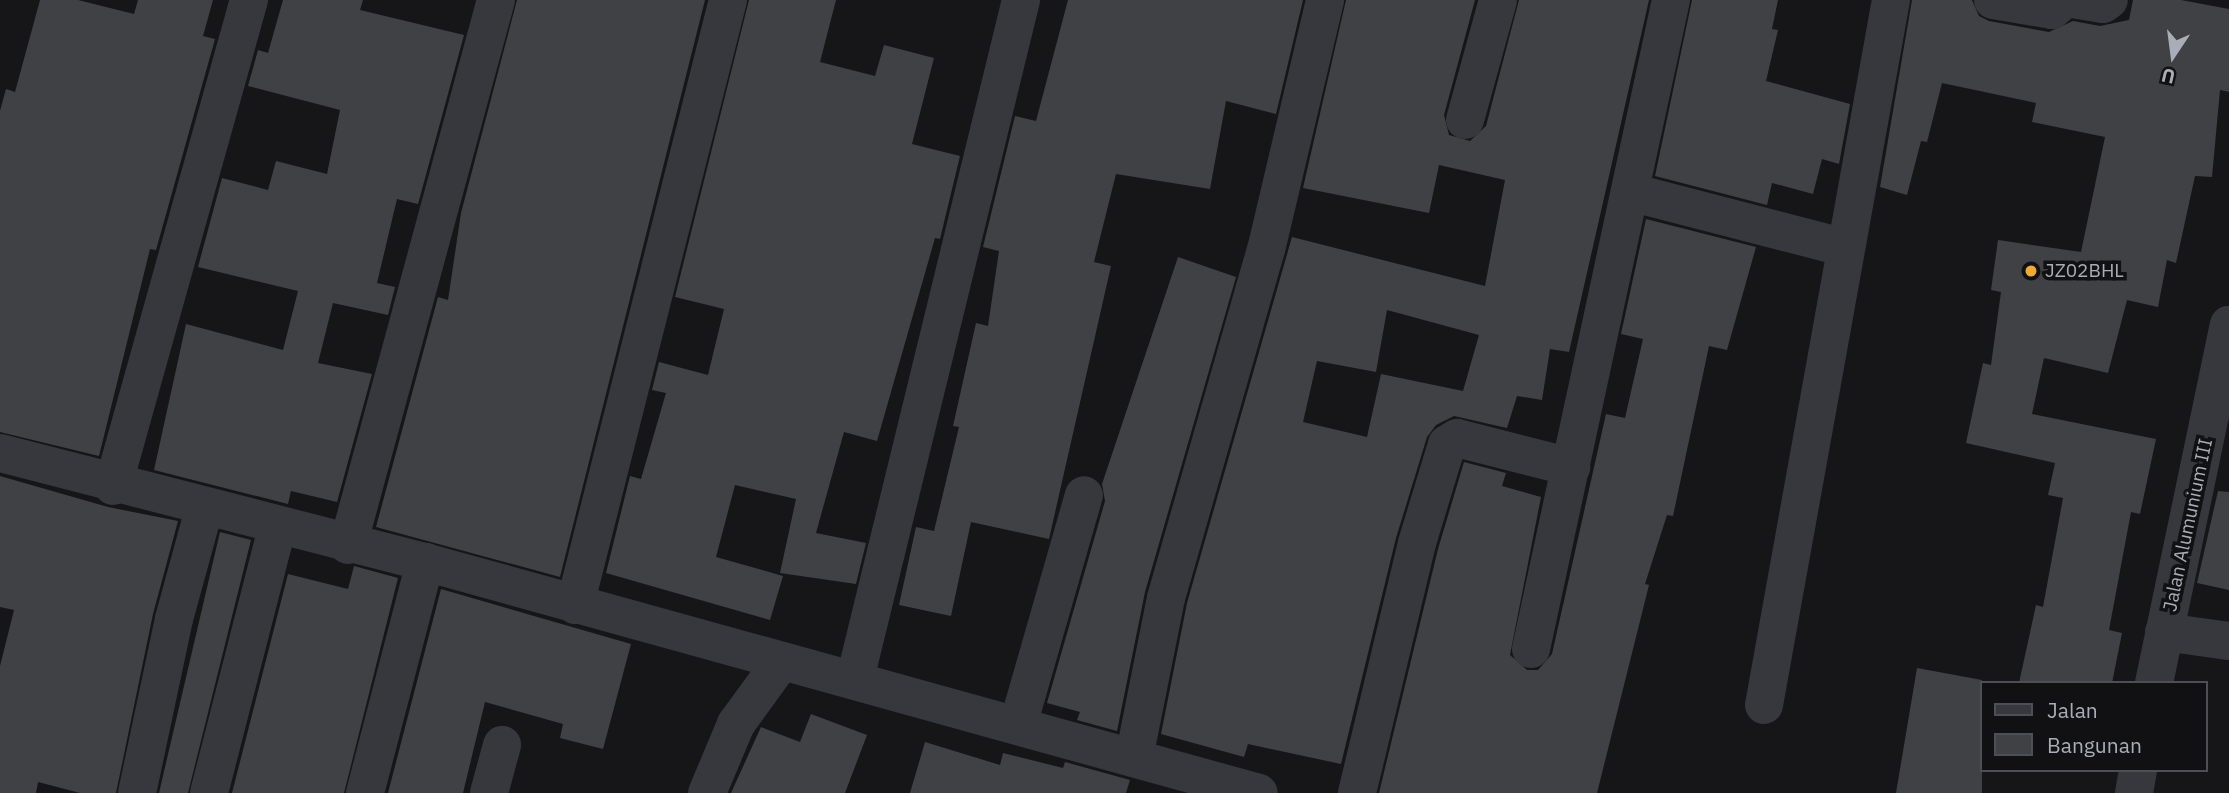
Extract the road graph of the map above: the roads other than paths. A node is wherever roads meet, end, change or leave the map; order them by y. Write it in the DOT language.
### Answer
graph roads {
  1 [pos="249,0"];
  2 [pos="496,0"];
  3 [pos="728,0"];
  4 [pos="1021,0"];
  5 [pos="1325,0"];
  6 [pos="1498,0"];
  7 [pos="1671,0"];
  8 [pos="1891,0"];
  9 [pos="1993,0"];
  10 [pos="2064,0"];
  11 [pos="2078,0"];
  12 [pos="2109,0"];
  13 [pos="1465,120"];
  14 [pos="1630,192"];
  15 [pos="1843,247"];
  16 [pos="2229,328"];
  17 [pos="0,453"];
  18 [pos="1571,467"];
  19 [pos="113,486"];
  20 [pos="1084,495"];
  21 [pos="204,509"];
  22 [pos="277,528"];
  23 [pos="348,545"];
  24 [pos="425,562"];
  25 [pos="575,605"];
  26 [pos="2164,632"];
  27 [pos="2229,641"];
  28 [pos="1531,649"];
  29 [pos="781,662"];
  30 [pos="855,679"];
  31 [pos="2154,681"];
  32 [pos="1763,705"];
  33 [pos="1018,725"];
  34 [pos="502,745"];
  35 [pos="1140,771"];
  36 [pos="2138,772"];
  37 [pos="137,793"];
  38 [pos="209,793"];
  39 [pos="365,793"];
  40 [pos="489,793"];
  41 [pos="706,793"];
  42 [pos="1259,793"];
  43 [pos="1357,793"];
  44 [pos="2134,793"];
  1 -- 19 [label="street"];
  2 -- 23 [label="street"];
  3 -- 25 [label="street"];
  4 -- 30 [label="street"];
  5 -- 35 [label="street"];
  6 -- 13 [label="street"];
  7 -- 14 [label="street"];
  8 -- 15 [label="street"];
  9 -- 10 [label="street"];
  11 -- 12 [label="street"];
  14 -- 15 [label="street"];
  14 -- 18 [label="street"];
  15 -- 32 [label="street"];
  16 -- 26 [label="street, Jalan Alumunium III"];
  17 -- 19 [label="street"];
  18 -- 28 [label="street"];
  18 -- 43 [label="street"];
  19 -- 21 [label="street"];
  20 -- 33 [label="street"];
  21 -- 22 [label="street"];
  21 -- 37 [label="street"];
  22 -- 23 [label="street"];
  22 -- 38 [label="street"];
  23 -- 24 [label="street"];
  24 -- 25 [label="street"];
  24 -- 39 [label="street"];
  25 -- 29 [label="street"];
  26 -- 27 [label="street"];
  26 -- 31 [label="street, Jalan Alumunium III"];
  29 -- 30 [label="street"];
  29 -- 41 [label="street"];
  30 -- 33 [label="street"];
  33 -- 35 [label="street"];
  34 -- 40 [label="street"];
  35 -- 42 [label="street"];
  36 -- 44 [label="street"];
}
